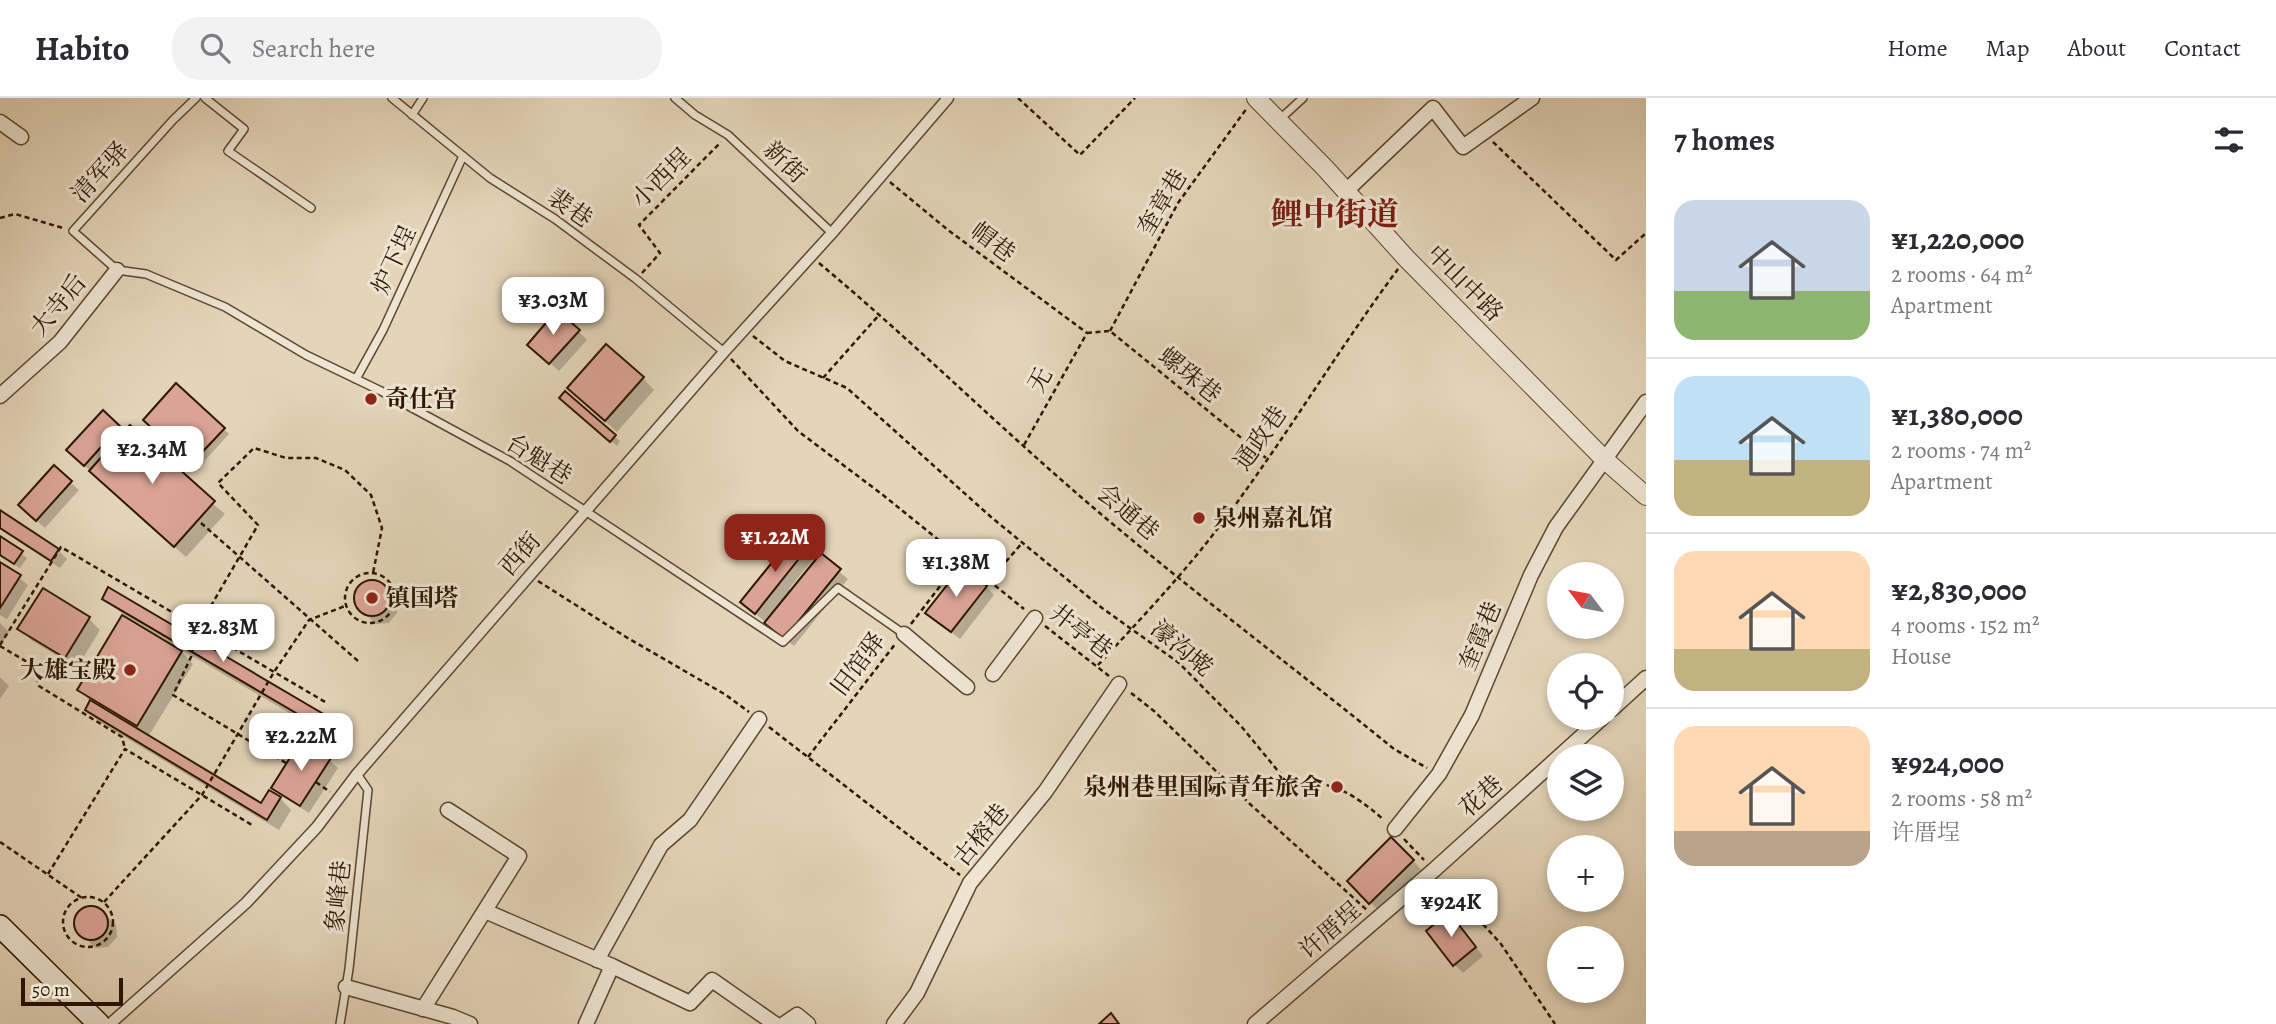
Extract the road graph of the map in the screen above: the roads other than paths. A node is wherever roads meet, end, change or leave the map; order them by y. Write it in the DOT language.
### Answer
graph roads {
  1 [pos="196,98"];
  2 [pos="205,98"];
  3 [pos="392,98"];
  4 [pos="422,98"];
  5 [pos="675,98"];
  6 [pos="947,98"];
  7 [pos="1303,98"];
  8 [pos="1532,98"];
  9 [pos="1252,103"];
  10 [pos="412,115"];
  11 [pos="1279,121"];
  12 [pos="0,122"];
  13 [pos="21,137"];
  14 [pos="463,156"];
  15 [pos="1346,191"];
  16 [pos="311,208"];
  17 [pos="832,233"];
  18 [pos="117,270"];
  19 [pos="724,352"];
  20 [pos="356,379"];
  21 [pos="0,396"];
  22 [pos="1646,402"];
  23 [pos="1605,460"];
  24 [pos="1646,496"];
  25 [pos="585,512"];
  26 [pos="1035,618"];
  27 [pos="904,634"];
  28 [pos="993,674"];
  29 [pos="1646,678"];
  30 [pos="1119,684"];
  31 [pos="967,687"];
  32 [pos="1624,698"];
  33 [pos="759,719"];
  34 [pos="1589,730"];
  35 [pos="357,774"];
  36 [pos="448,810"];
  37 [pos="1395,829"];
  38 [pos="1433,870"];
  39 [pos="485,911"];
  40 [pos="0,926"];
  41 [pos="597,960"];
  42 [pos="612,966"];
  43 [pos="346,987"];
  44 [pos="423,1009"];
  45 [pos="99,1024"];
  46 [pos="110,1024"];
  47 [pos="340,1024"];
  48 [pos="470,1024"];
  49 [pos="586,1024"];
  50 [pos="775,1024"];
  51 [pos="784,1024"];
  52 [pos="808,1024"];
  53 [pos="894,1024"];
  54 [pos="1255,1024"];
  1 -- 18 [label="lane, 清军驿"];
  2 -- 16 [label="lane"];
  3 -- 10 [label="lane, 裴巷"];
  4 -- 10 [label="lane"];
  5 -- 17 [label="lane, 新街"];
  6 -- 17 [label="street, 西街"];
  7 -- 11 [label="lane"];
  8 -- 15 [label="street"];
  9 -- 11 [label="street, 中山中路"];
  10 -- 14 [label="lane, 裴巷"];
  11 -- 15 [label="street, 中山中路"];
  12 -- 13 [label="street"];
  14 -- 19 [label="lane, 裴巷"];
  14 -- 20 [label="lane, 炉下埕"];
  15 -- 23 [label="street, 中山中路"];
  17 -- 19 [label="street, 西街"];
  18 -- 20 [label="lane, 台魁巷"];
  18 -- 21 [label="street, 大寺后"];
  19 -- 25 [label="street, 西街"];
  20 -- 25 [label="lane, 台魁巷"];
  22 -- 23 [label="street, 奎霞巷"];
  23 -- 24 [label="street, 中山中路"];
  23 -- 37 [label="street, 奎霞巷"];
  25 -- 27 [label="lane, 台魁巷"];
  25 -- 35 [label="street, 西街"];
  26 -- 28 [label="street"];
  27 -- 31 [label="street"];
  29 -- 32 [label="street"];
  30 -- 53 [label="street, 古榕巷"];
  33 -- 41 [label="street"];
  34 -- 38 [label="street, 花巷"];
  35 -- 43 [label="lane, 象峰巷"];
  35 -- 46 [label="street, 西街"];
  36 -- 39 [label="street"];
  38 -- 54 [label="street, 许厝埕"];
  39 -- 41 [label="street"];
  39 -- 44 [label="street"];
  40 -- 45 [label="main road"];
  41 -- 42 [label="street"];
  42 -- 49 [label="street"];
  42 -- 50 [label="street"];
  43 -- 44 [label="street"];
  43 -- 47 [label="lane, 象峰巷"];
  44 -- 48 [label="street"];
  51 -- 52 [label="street"];
}
